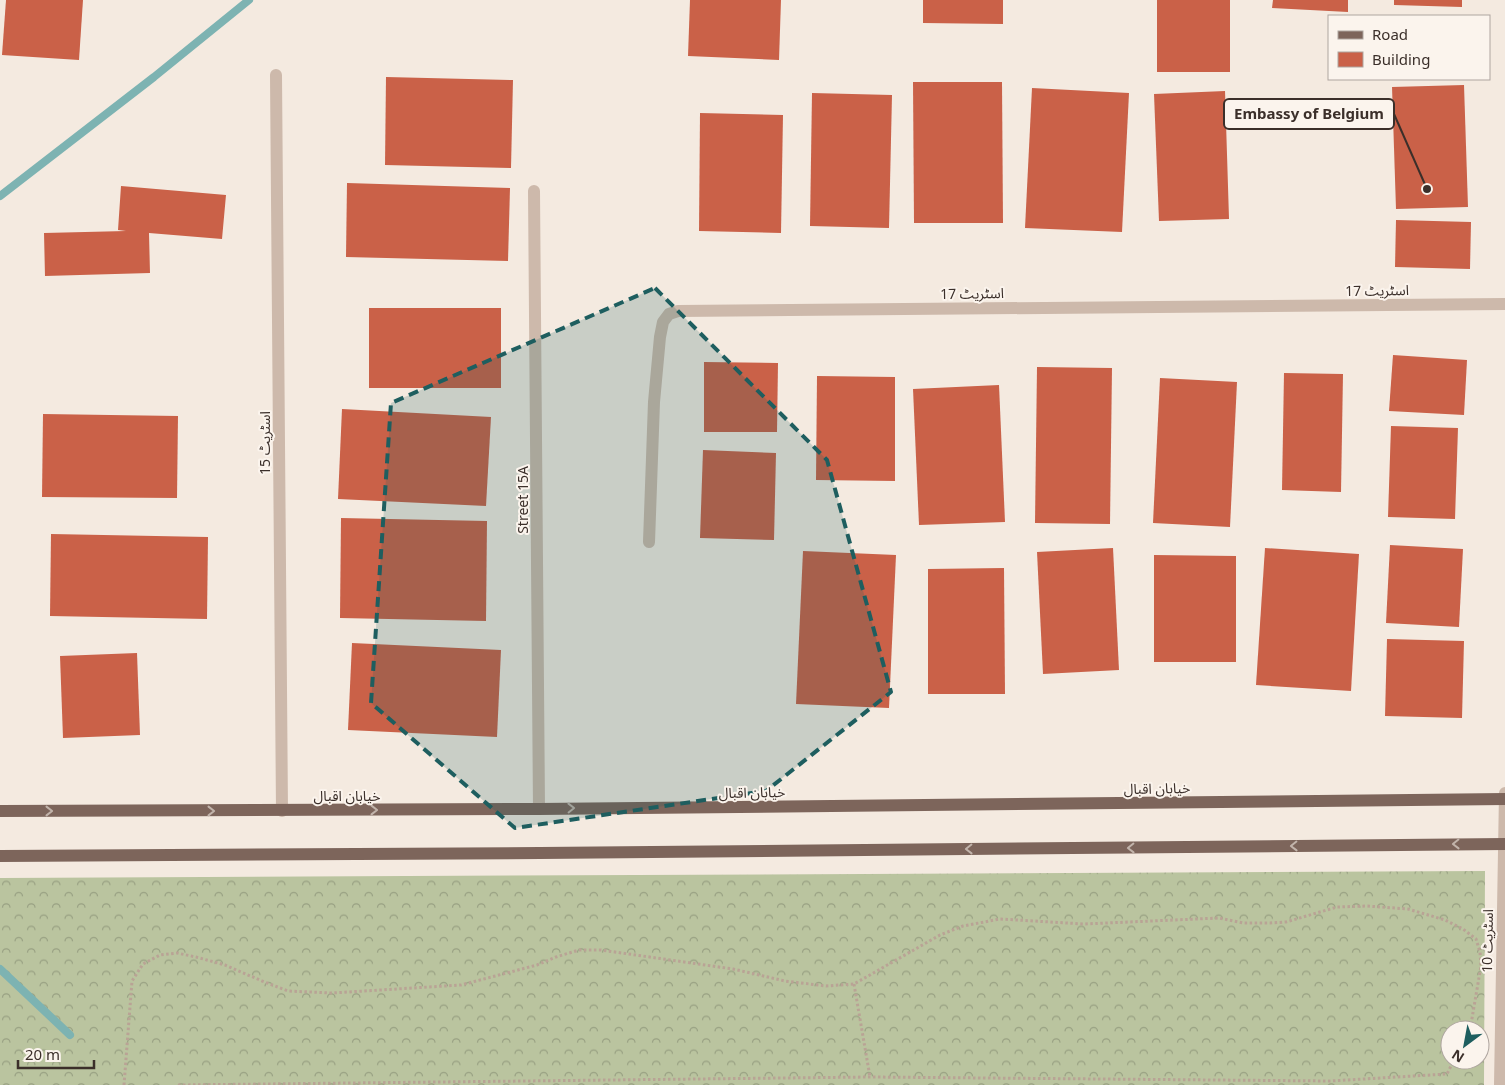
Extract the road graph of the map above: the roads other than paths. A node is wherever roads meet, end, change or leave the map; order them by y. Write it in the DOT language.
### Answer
graph roads {
  1 [pos="276,75"];
  2 [pos="534,191"];
  3 [pos="1505,304"];
  4 [pos="649,542"];
  5 [pos="1505,793"];
  6 [pos="1505,798"];
  7 [pos="539,808"];
  8 [pos="282,811"];
  9 [pos="0,812"];
  10 [pos="1504,844"];
  11 [pos="0,856"];
  12 [pos="1500,1085"];
  1 -- 8 [label="street, اسٹریٹ 15"];
  2 -- 7 [label="street, Street 15A"];
  3 -- 4 [label="street, اسٹریٹ 17"];
  5 -- 6 [label="street, اسٹریٹ 10"];
  7 -- 6 [label="main road, خیابان اقبال, one-way"];
  6 -- 10 [label="street, اسٹریٹ 10"];
  8 -- 7 [label="main road, خیابان اقبال, one-way"];
  9 -- 8 [label="main road, خیابان اقبال, one-way"];
  10 -- 11 [label="main road, one-way"];
  10 -- 12 [label="street, اسٹریٹ 10"];
}
